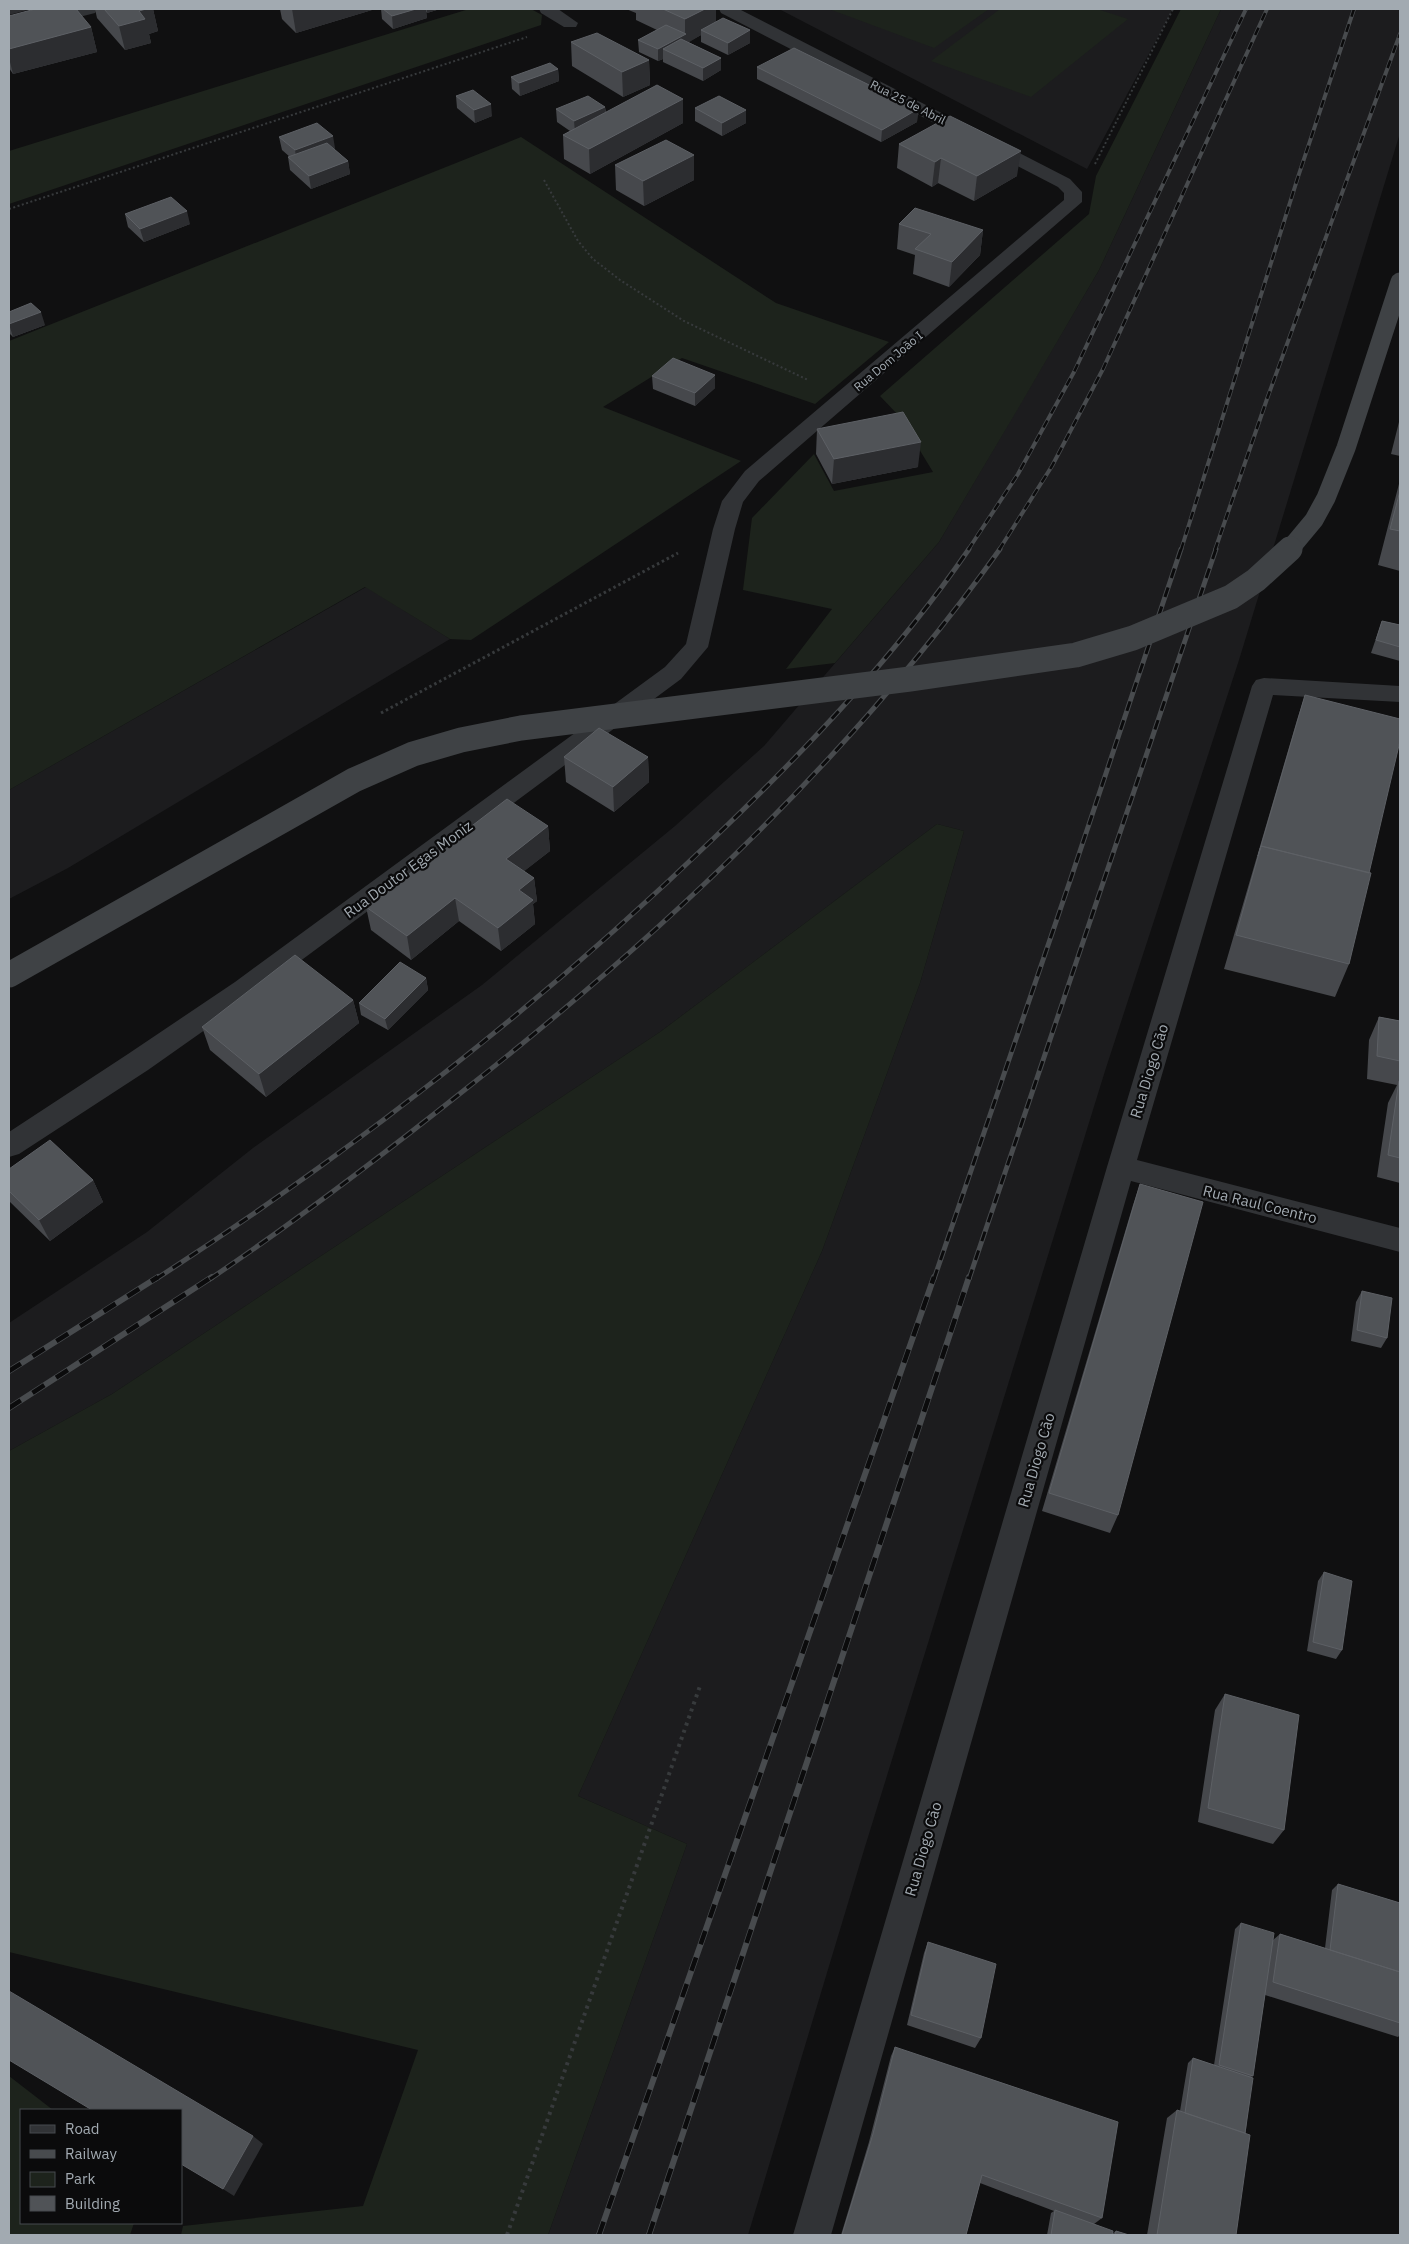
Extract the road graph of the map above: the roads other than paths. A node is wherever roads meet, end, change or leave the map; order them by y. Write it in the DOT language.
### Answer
graph roads {
  1 [pos="90,9"];
  2 [pos="547,9"];
  3 [pos="728,9"];
  4 [pos="570,23"];
  5 [pos="9,30"];
  6 [pos="1070,206"];
  7 [pos="1400,282"];
  8 [pos="724,529"];
  9 [pos="1400,694"];
  10 [pos="9,975"];
  11 [pos="9,1146"];
  12 [pos="1120,1167"];
  13 [pos="1400,1240"];
  14 [pos="812,2235"];
  1 -- 5 [label="street"];
  2 -- 4 [label="street"];
  3 -- 6 [label="street, Rua 25 de Abril"];
  6 -- 8 [label="street, Rua Dom João I"];
  7 -- 10 [label="main road, bridge"];
  8 -- 11 [label="street, Rua Doutor Egas Moniz"];
  9 -- 12 [label="street, Rua Diogo Cão"];
  12 -- 13 [label="street, Rua Raul Coentro"];
  12 -- 14 [label="street, Rua Diogo Cão"];
}
